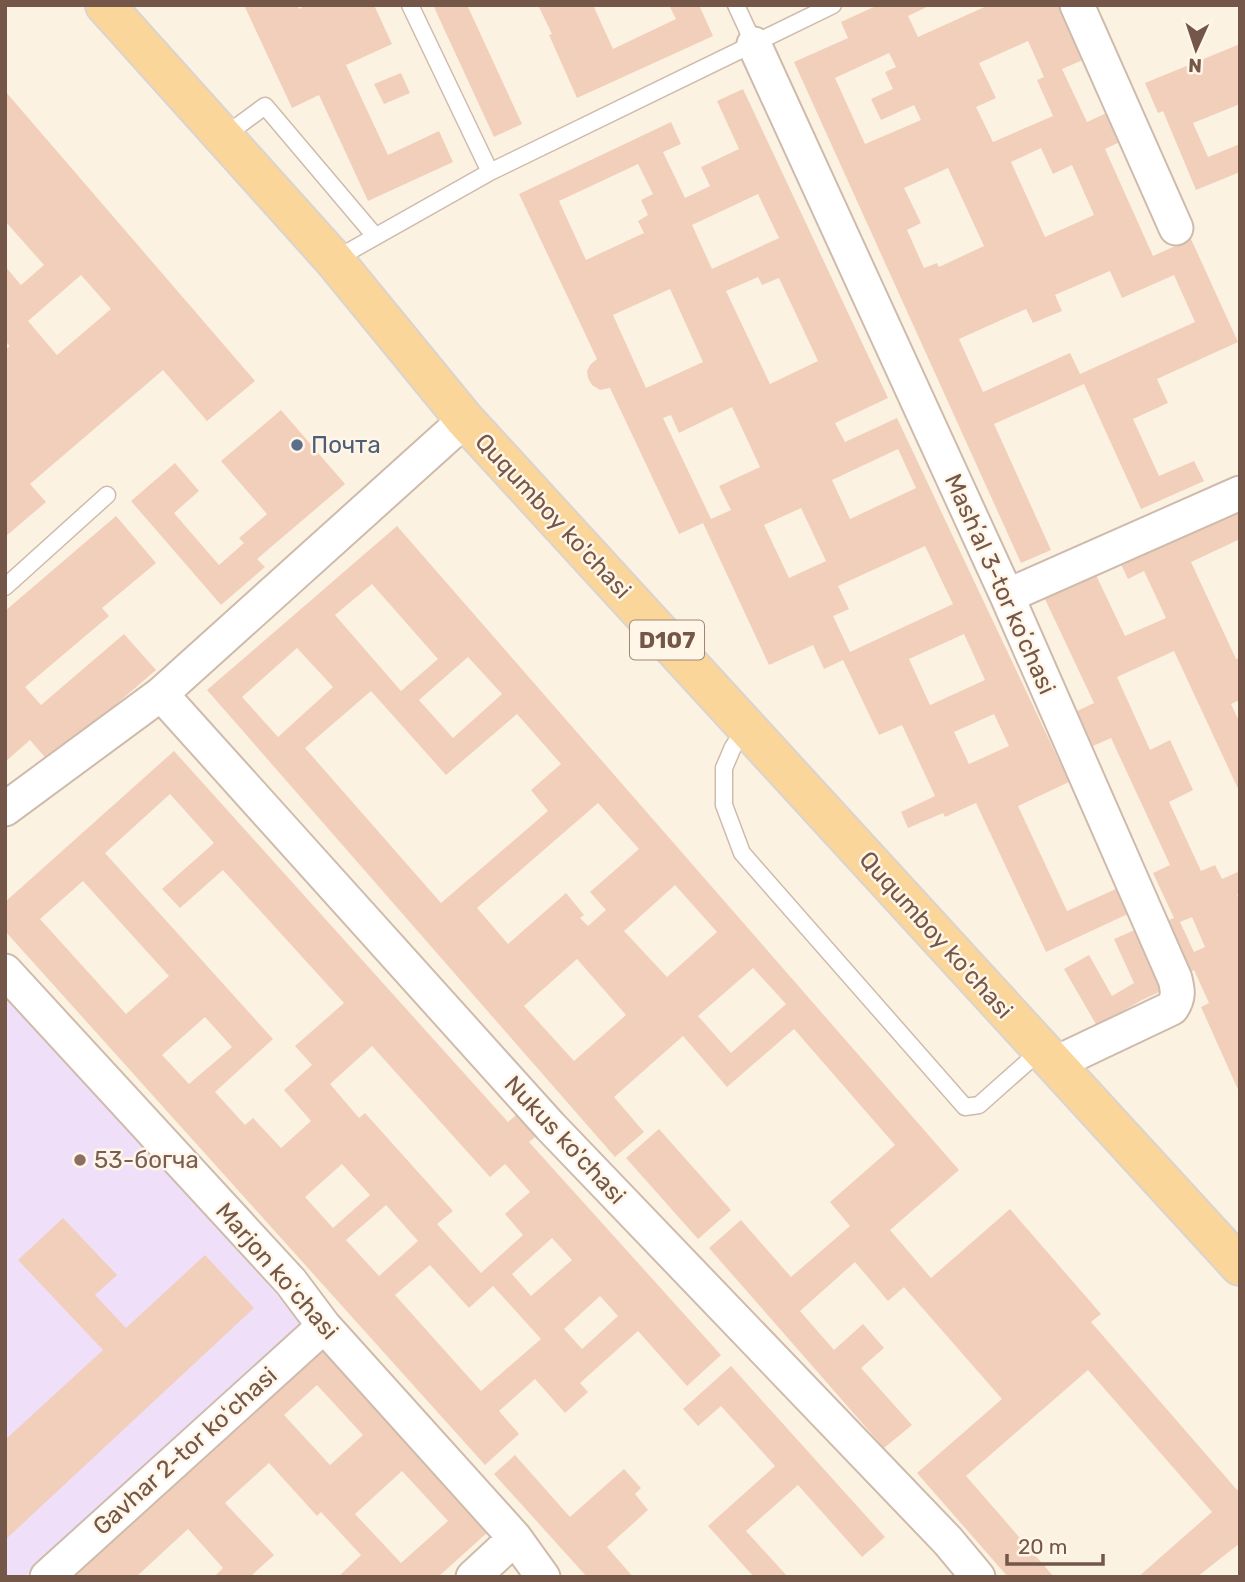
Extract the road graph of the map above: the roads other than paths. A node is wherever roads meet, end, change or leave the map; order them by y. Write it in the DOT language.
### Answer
graph roads {
  1 [pos="104,5"];
  2 [pos="410,5"];
  3 [pos="736,5"];
  4 [pos="833,5"];
  5 [pos="1077,5"];
  6 [pos="754,44"];
  7 [pos="223,137"];
  8 [pos="490,172"];
  9 [pos="1176,228"];
  10 [pos="375,236"];
  11 [pos="334,260"];
  12 [pos="465,420"];
  13 [pos="1240,493"];
  14 [pos="107,495"];
  15 [pos="5,587"];
  16 [pos="1007,596"];
  17 [pos="161,694"];
  18 [pos="747,727"];
  19 [pos="5,809"];
  20 [pos="5,971"];
  21 [pos="1048,1057"];
  22 [pos="1240,1266"];
  23 [pos="324,1326"];
  24 [pos="515,1538"];
  25 [pos="47,1577"];
  26 [pos="473,1577"];
  27 [pos="542,1577"];
  28 [pos="978,1577"];
  1 -- 7 [label="main road, Ququmboy ko'chasi / D107"];
  2 -- 8 [label="lane"];
  3 -- 6 [label="lane"];
  4 -- 6 [label="lane"];
  5 -- 9 [label="street"];
  6 -- 8 [label="lane"];
  6 -- 16 [label="street, Mashʼal 3-tor koʼchasi"];
  7 -- 10 [label="lane"];
  7 -- 11 [label="main road, Ququmboy ko'chasi / D107"];
  8 -- 10 [label="lane"];
  10 -- 11 [label="lane"];
  11 -- 12 [label="main road, Ququmboy ko'chasi / D107"];
  12 -- 17 [label="street"];
  12 -- 18 [label="main road, Ququmboy ko'chasi / D107"];
  13 -- 16 [label="street"];
  14 -- 15 [label="lane"];
  16 -- 21 [label="street, Mashʼal 3-tor koʼchasi"];
  17 -- 19 [label="street"];
  17 -- 28 [label="street, Nukus ko'chasi"];
  18 -- 21 [label="main road, Ququmboy ko'chasi / D107"];
  18 -- 21 [label="lane"];
  20 -- 23 [label="street, Marjon koʻchasi"];
  21 -- 22 [label="main road, Ququmboy ko'chasi / D107"];
  23 -- 24 [label="street, Marjon koʻchasi"];
  23 -- 25 [label="street, Gavhar 2-tor koʻchasi"];
  24 -- 26 [label="street"];
  24 -- 27 [label="street, Marjon koʻchasi"];
}
